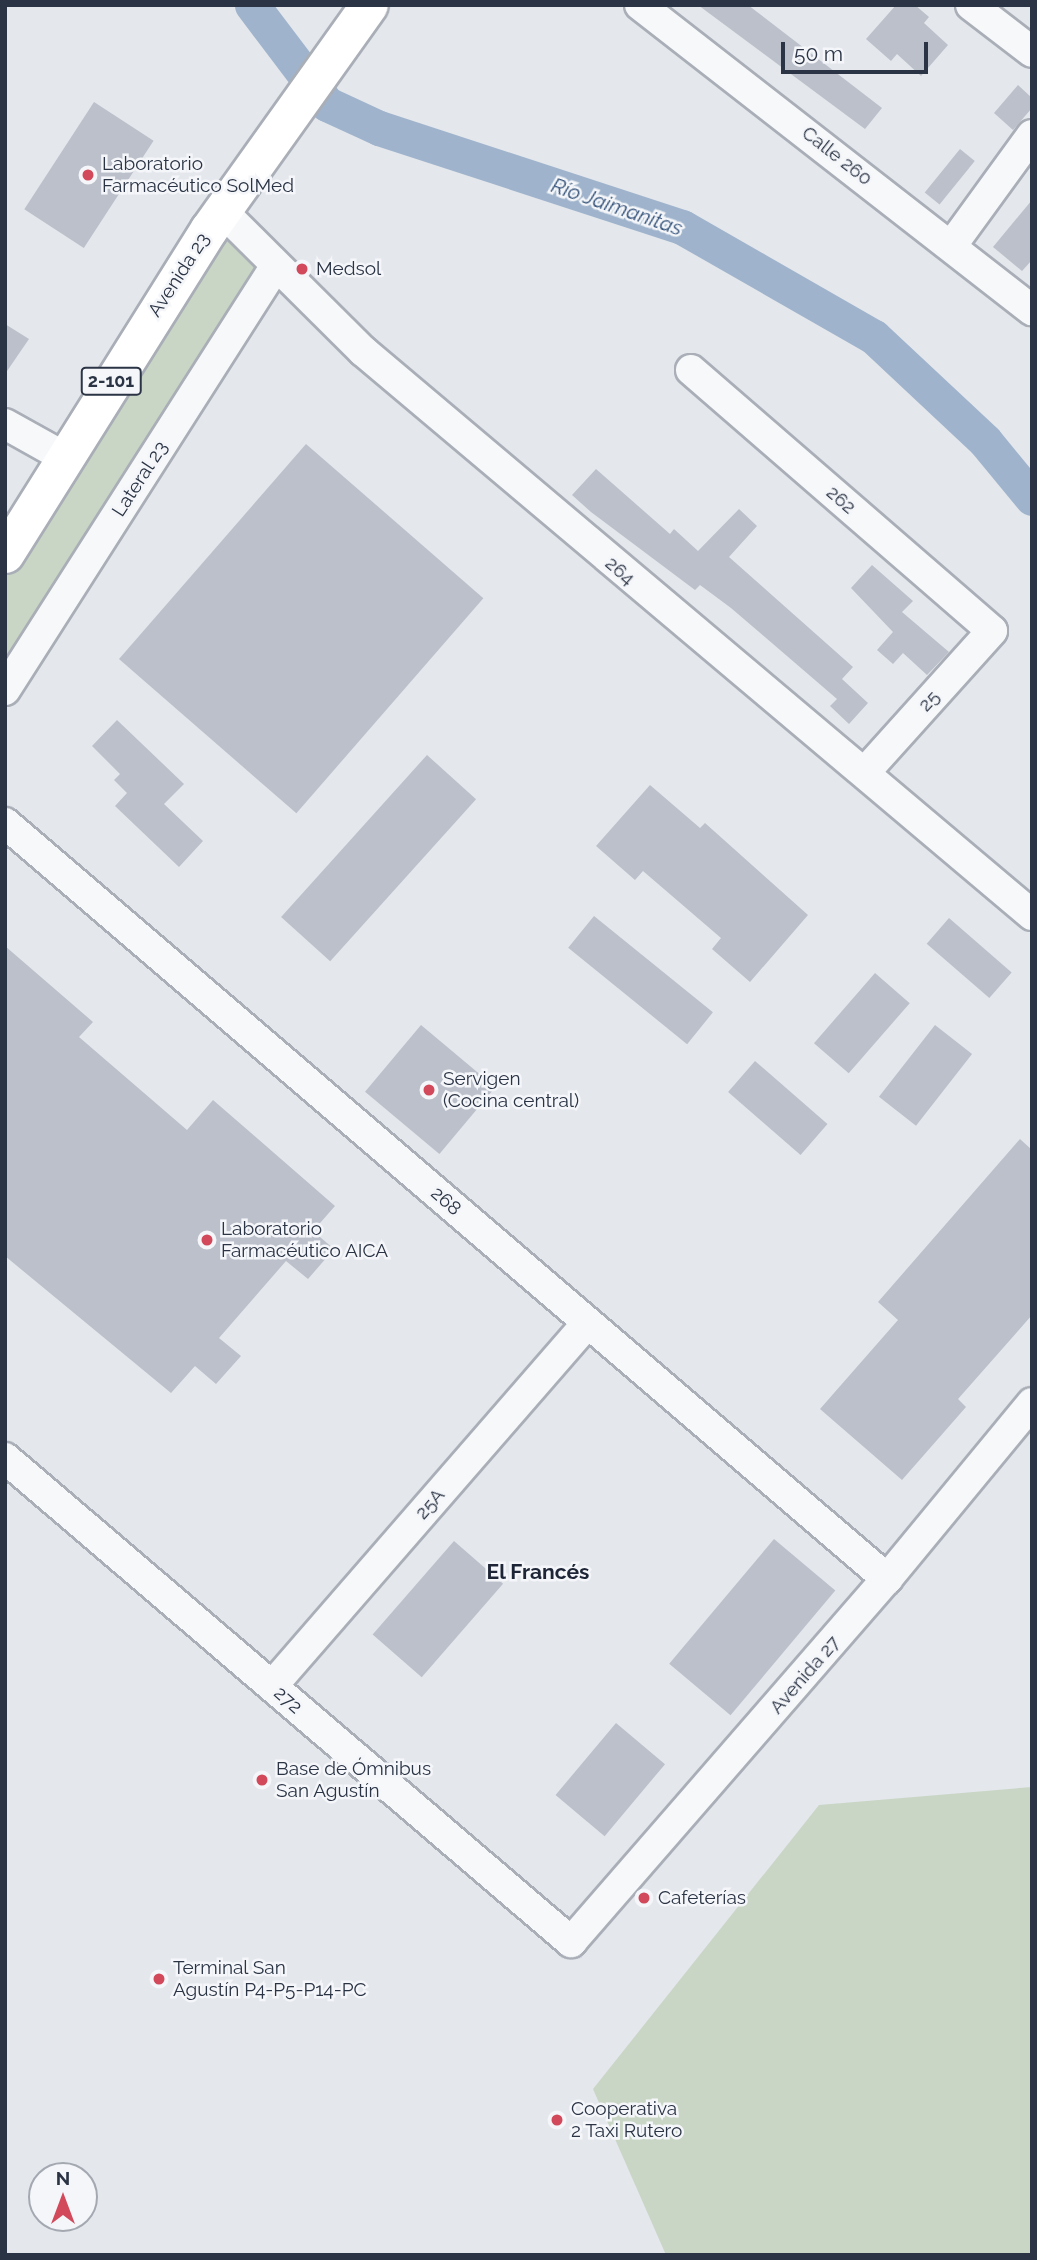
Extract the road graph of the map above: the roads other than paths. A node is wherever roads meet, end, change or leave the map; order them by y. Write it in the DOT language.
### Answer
graph roads {
  1 [pos="369,5"];
  2 [pos="640,5"];
  3 [pos="971,5"];
  4 [pos="1032,52"];
  5 [pos="1032,135"];
  6 [pos="222,211"];
  7 [pos="952,244"];
  8 [pos="275,267"];
  9 [pos="1032,310"];
  10 [pos="691,370"];
  11 [pos="5,424"];
  12 [pos="66,458"];
  13 [pos="5,554"];
  14 [pos="992,631"];
  15 [pos="5,691"];
  16 [pos="866,772"];
  17 [pos="5,823"];
  18 [pos="1032,915"];
  19 [pos="588,1323"];
  20 [pos="1032,1403"];
  21 [pos="5,1458"];
  22 [pos="887,1579"];
  23 [pos="272,1686"];
  24 [pos="571,1942"];
  1 -- 6 [label="main road, Avenida 23 / 2-101"];
  2 -- 7 [label="street, Calle 260"];
  3 -- 4 [label="street"];
  5 -- 7 [label="street"];
  6 -- 8 [label="street, 264"];
  6 -- 12 [label="main road, Avenida 23 / 2-101"];
  7 -- 9 [label="street, Calle 260"];
  8 -- 15 [label="street, Lateral 23"];
  8 -- 16 [label="street, 264"];
  10 -- 14 [label="street, 262"];
  11 -- 12 [label="street"];
  12 -- 13 [label="main road, Avenida 23 / 2-101"];
  14 -- 16 [label="street, 25"];
  16 -- 18 [label="street, 264"];
  17 -- 19 [label="street, 268"];
  19 -- 22 [label="street, 268"];
  19 -- 23 [label="street, 25A"];
  20 -- 22 [label="street, Avenida 27"];
  21 -- 23 [label="street, 272"];
  22 -- 24 [label="street, Avenida 27"];
  23 -- 24 [label="street, 272"];
}
